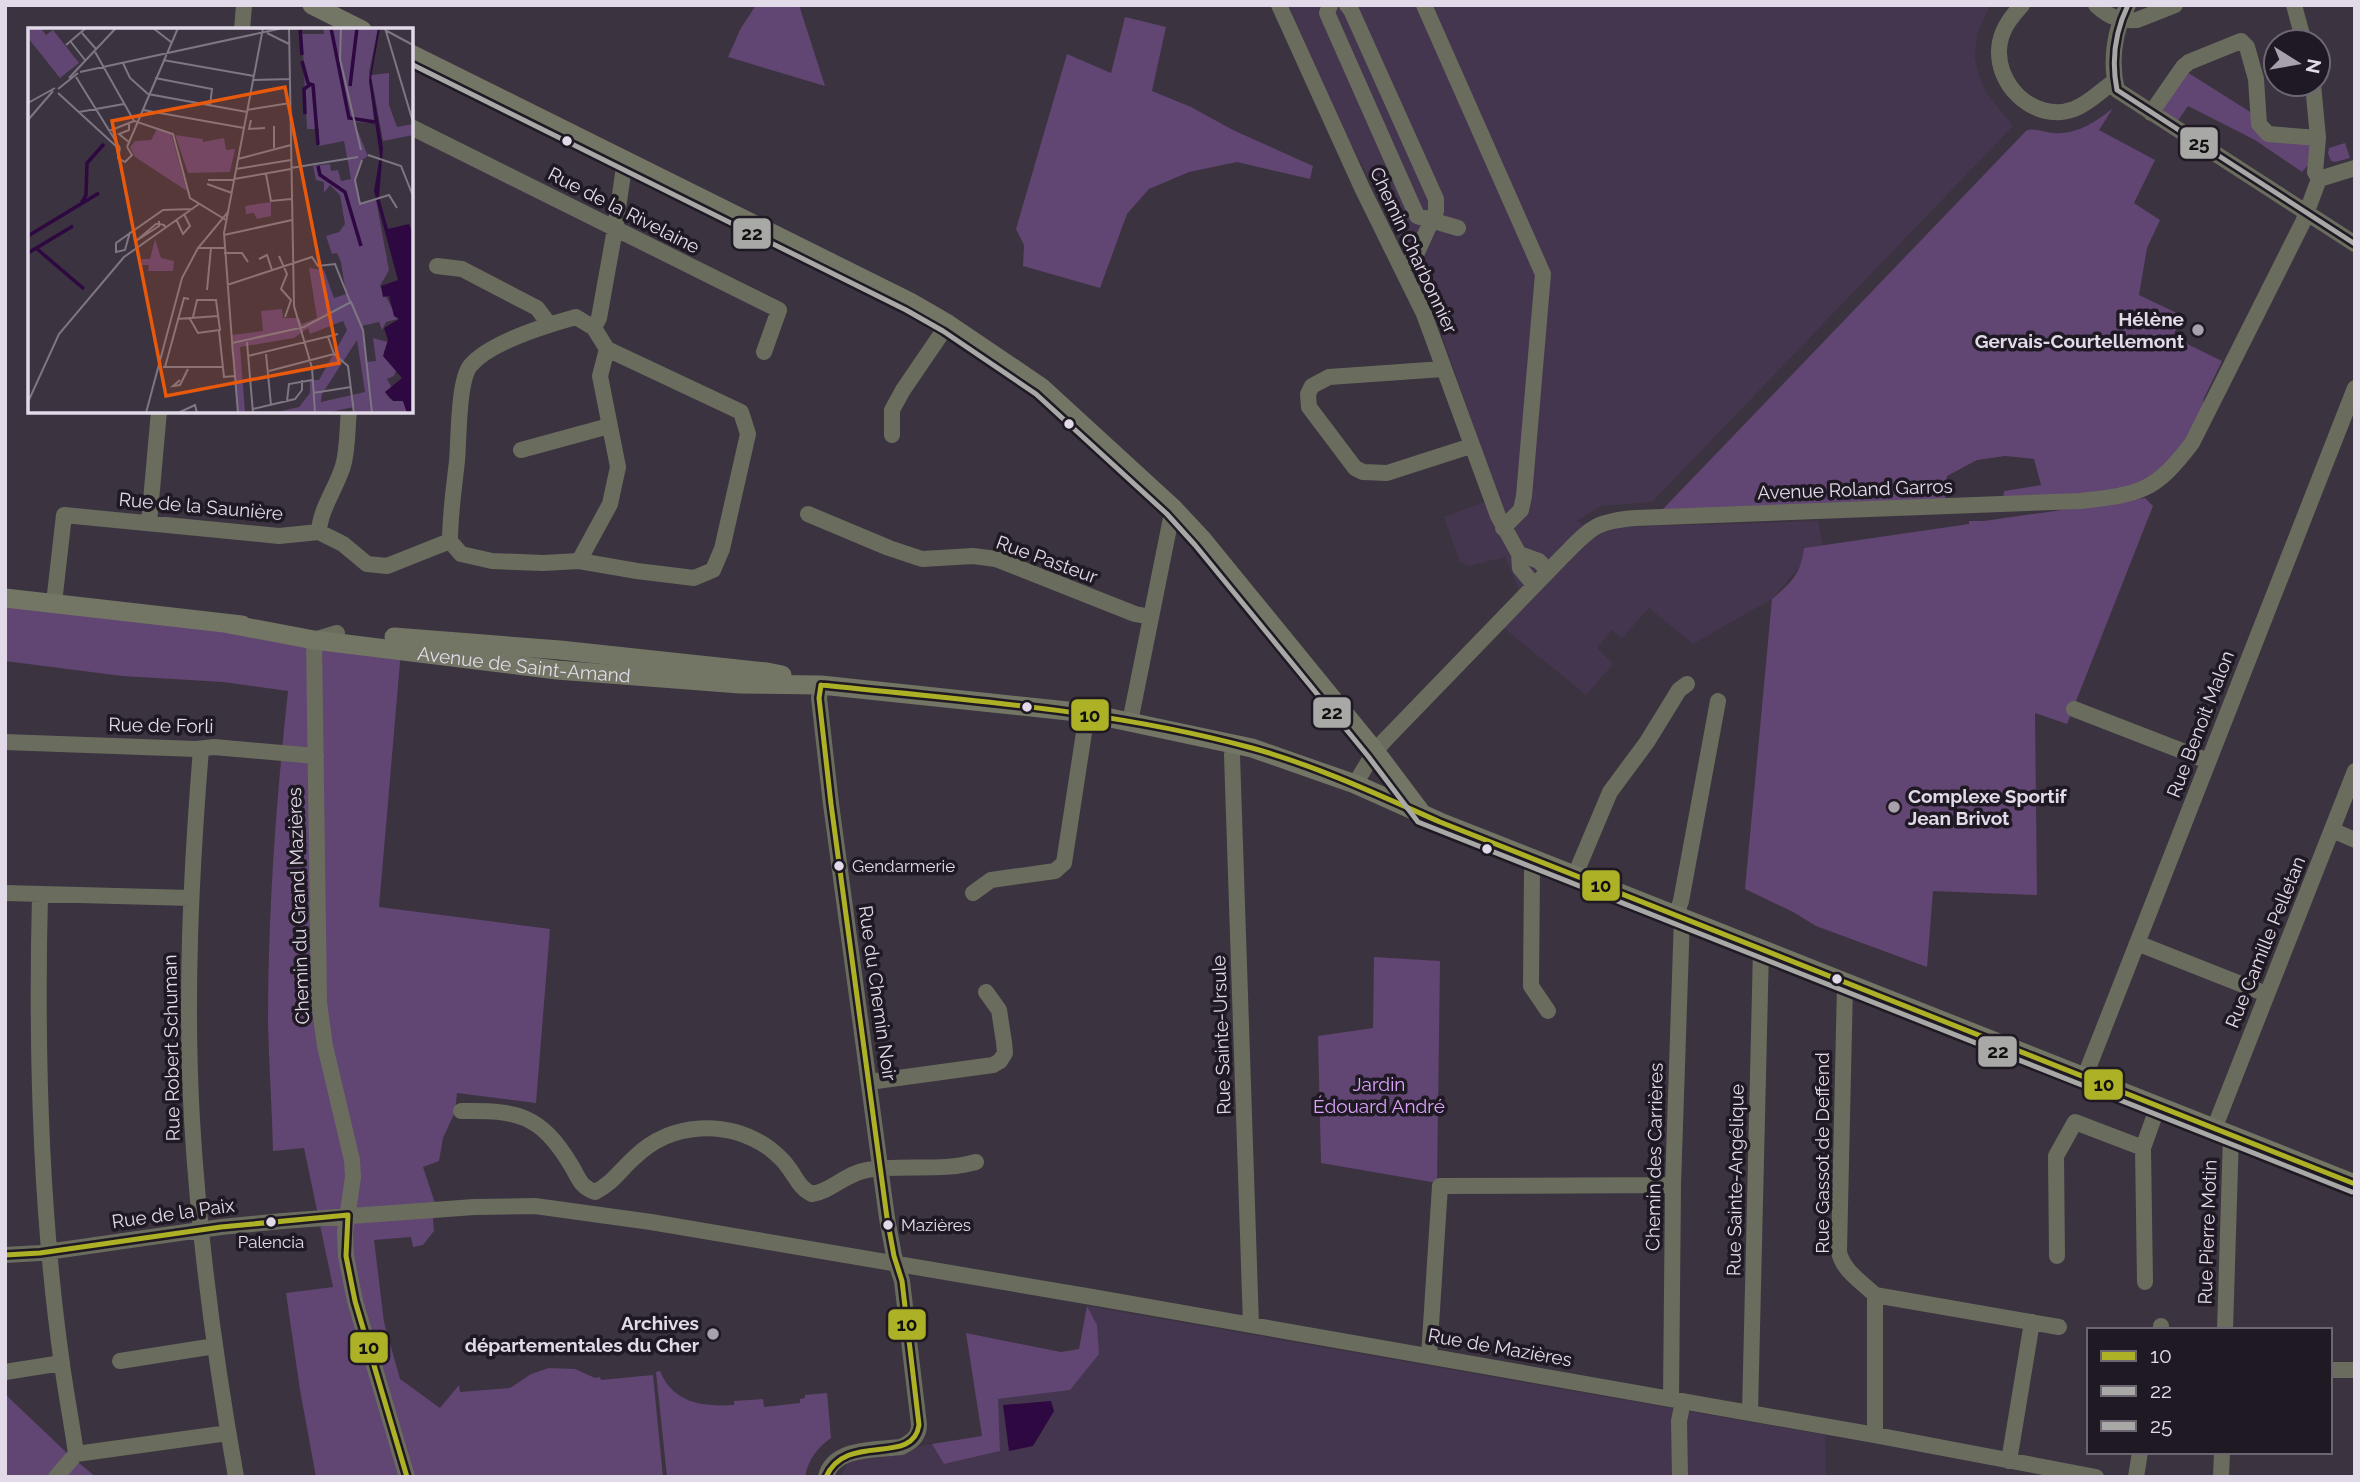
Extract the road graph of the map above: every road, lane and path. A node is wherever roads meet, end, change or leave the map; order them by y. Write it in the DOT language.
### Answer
graph roads {
  1 [pos="244,5"];
  2 [pos="312,5"];
  3 [pos="1279,5"];
  4 [pos="1330,5"];
  5 [pos="1347,5"];
  6 [pos="1424,5"];
  7 [pos="2022,5"];
  8 [pos="2096,5"];
  9 [pos="2175,5"];
  10 [pos="2294,5"];
  11 [pos="2125,13"];
  12 [pos="242,28"];
  13 [pos="358,28"];
  14 [pos="2300,28"];
  15 [pos="413,55"];
  16 [pos="2115,81"];
  17 [pos="2314,98"];
  18 [pos="2151,113"];
  19 [pos="413,128"];
  20 [pos="2318,138"];
  21 [pos="625,160"];
  22 [pos="2355,168"];
  23 [pos="2319,179"];
  24 [pos="2307,212"];
  25 [pos="1431,221"];
  26 [pos="1458,228"];
  27 [pos="615,229"];
  28 [pos="2355,243"];
  29 [pos="436,266"];
  30 [pos="1401,267"];
  31 [pos="549,324"];
  32 [pos="948,324"];
  33 [pos="594,328"];
  34 [pos="607,349"];
  35 [pos="764,352"];
  36 [pos="1443,369"];
  37 [pos="2355,388"];
  38 [pos="159,413"];
  39 [pos="349,413"];
  40 [pos="609,426"];
  41 [pos="892,435"];
  42 [pos="1471,446"];
  43 [pos="521,450"];
  44 [pos="1173,508"];
  45 [pos="807,514"];
  46 [pos="149,523"];
  47 [pos="1503,528"];
  48 [pos="319,532"];
  49 [pos="450,541"];
  50 [pos="1519,554"];
  51 [pos="579,561"];
  52 [pos="1548,571"];
  53 [pos="1534,586"];
  54 [pos="5,598"];
  55 [pos="54,603"];
  56 [pos="1151,618"];
  57 [pos="229,624"];
  58 [pos="337,633"];
  59 [pos="314,640"];
  60 [pos="485,653"];
  61 [pos="1687,684"];
  62 [pos="821,685"];
  63 [pos="1718,701"];
  64 [pos="2074,709"];
  65 [pos="1087,713"];
  66 [pos="1130,722"];
  67 [pos="5,742"];
  68 [pos="1234,744"];
  69 [pos="201,749"];
  70 [pos="1375,751"];
  71 [pos="316,756"];
  72 [pos="2208,761"];
  73 [pos="2355,771"];
  74 [pos="1355,784"];
  75 [pos="1423,815"];
  76 [pos="2332,830"];
  77 [pos="2355,840"];
  78 [pos="1536,860"];
  79 [pos="1575,875"];
  80 [pos="5,893"];
  81 [pos="973,893"];
  82 [pos="40,895"];
  83 [pos="191,898"];
  84 [pos="1679,916"];
  85 [pos="2137,943"];
  86 [pos="1761,948"];
  87 [pos="1845,984"];
  88 [pos="986,992"];
  89 [pos="2266,994"];
  90 [pos="1548,1011"];
  91 [pos="2085,1076"];
  92 [pos="869,1082"];
  93 [pos="2158,1106"];
  94 [pos="461,1111"];
  95 [pos="2222,1132"];
  96 [pos="2143,1148"];
  97 [pos="976,1162"];
  98 [pos="881,1168"];
  99 [pos="2355,1184"];
  100 [pos="1673,1185"];
  101 [pos="592,1191"];
  102 [pos="589,1213"];
  103 [pos="348,1215"];
  104 [pos="202,1230"];
  105 [pos="50,1252"];
  106 [pos="5,1255"];
  107 [pos="2057,1256"];
  108 [pos="896,1264"];
  109 [pos="2145,1282"];
  110 [pos="1875,1295"];
  111 [pos="2032,1322"];
  112 [pos="1251,1325"];
  113 [pos="2059,1326"];
  114 [pos="2225,1328"];
  115 [pos="215,1346"];
  116 [pos="1429,1356"];
  117 [pos="120,1361"];
  118 [pos="62,1363"];
  119 [pos="2332,1370"];
  120 [pos="2355,1370"];
  121 [pos="5,1372"];
  122 [pos="1677,1400"];
  123 [pos="1750,1413"];
  124 [pos="228,1433"];
  125 [pos="1875,1435"];
  126 [pos="76,1454"];
  127 [pos="2140,1454"];
  128 [pos="2222,1454"];
  129 [pos="2008,1461"];
  130 [pos="56,1477"];
  131 [pos="236,1477"];
  132 [pos="407,1477"];
  133 [pos="826,1477"];
  134 [pos="1680,1477"];
  135 [pos="2096,1477"];
  136 [pos="2136,1477"];
  137 [pos="2221,1477"];
  1 -- 12 [label="street"];
  2 -- 13 [label="main road"];
  3 -- 30 [label="street, Chemin Charbonnier"];
  4 -- 25 [label="street"];
  5 -- 25 [label="street"];
  6 -- 47 [label="street"];
  7 -- 16 [label="street"];
  8 -- 11 [label="street"];
  9 -- 11 [label="street"];
  10 -- 14 [label="street"];
  11 -- 16 [label="street"];
  15 -- 21 [label="main road"];
  16 -- 18 [label="street"];
  17 -- 20 [label="street"];
  18 -- 20 [label="street"];
  18 -- 24 [label="street"];
  19 -- 27 [label="street, Rue de la Rivelaine"];
  20 -- 23 [label="street"];
  21 -- 27 [label="street"];
  21 -- 32 [label="main road"];
  22 -- 23 [label="street"];
  23 -- 24 [label="street, Avenue Roland Garros"];
  24 -- 28 [label="street"];
  24 -- 52 [label="street, Avenue Roland Garros"];
  25 -- 26 [label="street"];
  25 -- 30 [label="street"];
  27 -- 33 [label="street"];
  27 -- 35 [label="street, Rue de la Rivelaine"];
  29 -- 31 [label="street"];
  30 -- 36 [label="street, Chemin Charbonnier"];
  31 -- 33 [label="street"];
  31 -- 49 [label="street"];
  32 -- 41 [label="street"];
  32 -- 44 [label="main road"];
  33 -- 34 [label="street"];
  34 -- 40 [label="street"];
  34 -- 51 [label="street"];
  36 -- 42 [label="street, Chemin Charbonnier"];
  36 -- 42 [label="street"];
  37 -- 72 [label="street, Rue Benoit Malon"];
  38 -- 46 [label="street"];
  39 -- 48 [label="street"];
  40 -- 43 [label="street"];
  40 -- 51 [label="street"];
  42 -- 47 [label="street, Chemin Charbonnier"];
  44 -- 56 [label="street"];
  44 -- 70 [label="main road"];
  45 -- 56 [label="street, Rue Pasteur"];
  46 -- 48 [label="street, Rue de la Saunière"];
  46 -- 55 [label="street, Rue de la Saunière"];
  47 -- 50 [label="street, Chemin Charbonnier"];
  48 -- 49 [label="street"];
  49 -- 51 [label="street"];
  50 -- 52 [label="street, Chemin Charbonnier"];
  50 -- 53 [label="street, Chemin Charbonnier"];
  52 -- 53 [label="street, Avenue Roland Garros"];
  53 -- 70 [label="street, Avenue Roland Garros"];
  54 -- 55 [label="main road, Avenue de Saint-Amand"];
  55 -- 57 [label="main road, Avenue de Saint-Amand"];
  56 -- 66 [label="street"];
  57 -- 58 [label="main road, Avenue de Saint-Amand"];
  57 -- 59 [label="main road, Avenue de Saint-Amand"];
  58 -- 59 [label="street"];
  58 -- 60 [label="main road, Avenue de Saint-Amand"];
  59 -- 60 [label="main road, Avenue de Saint-Amand"];
  59 -- 71 [label="street, Chemin du Grand Mazières"];
  60 -- 62 [label="main road, Avenue de Saint-Amand"];
  61 -- 79 [label="street"];
  62 -- 65 [label="main road, Avenue de Saint-Amand"];
  62 -- 92 [label="street, Rue du Chemin Noir"];
  63 -- 84 [label="street, Chemin des Carrières"];
  64 -- 72 [label="street"];
  65 -- 66 [label="main road, Avenue de Saint-Amand"];
  65 -- 81 [label="street"];
  66 -- 68 [label="main road, Avenue de Saint-Amand"];
  67 -- 69 [label="street, Rue de Forli"];
  68 -- 74 [label="main road, Avenue de Saint-Amand"];
  68 -- 112 [label="street, Rue Sainte-Ursule"];
  69 -- 71 [label="street, Rue de Forli"];
  69 -- 83 [label="street, Rue Robert Schuman"];
  70 -- 74 [label="street, Avenue Roland Garros"];
  70 -- 75 [label="main road"];
  71 -- 103 [label="street, Chemin du Grand Mazières"];
  72 -- 85 [label="street, Rue Benoit Malon"];
  73 -- 76 [label="street, Rue Camille Pelletan"];
  74 -- 75 [label="main road, Avenue de Saint-Amand"];
  75 -- 78 [label="main road, Avenue de Saint-Amand"];
  76 -- 77 [label="street"];
  76 -- 89 [label="street, Rue Camille Pelletan"];
  78 -- 79 [label="main road, Avenue de Saint-Amand"];
  78 -- 90 [label="street"];
  79 -- 84 [label="main road, Avenue de Saint-Amand"];
  80 -- 82 [label="street"];
  82 -- 83 [label="street"];
  82 -- 105 [label="street"];
  83 -- 104 [label="street, Rue Robert Schuman"];
  84 -- 86 [label="main road, Avenue de Saint-Amand"];
  84 -- 100 [label="street, Chemin des Carrières"];
  85 -- 89 [label="street"];
  85 -- 91 [label="street, Rue Benoit Malon"];
  86 -- 87 [label="main road, Avenue de Saint-Amand"];
  86 -- 123 [label="street, Rue Sainte-Angélique"];
  87 -- 91 [label="main road, Avenue de Saint-Amand"];
  87 -- 110 [label="street, Rue Gassot de Deffend"];
  88 -- 92 [label="street"];
  89 -- 95 [label="street, Rue Camille Pelletan"];
  91 -- 93 [label="main road, Avenue de Saint-Amand"];
  92 -- 98 [label="street, Rue du Chemin Noir"];
  93 -- 95 [label="main road, Avenue de Saint-Amand"];
  93 -- 96 [label="street"];
  94 -- 101 [label="street"];
  95 -- 99 [label="main road, Avenue de Saint-Amand"];
  95 -- 114 [label="street, Rue Pierre Motin"];
  96 -- 107 [label="street"];
  96 -- 109 [label="street"];
  97 -- 98 [label="street"];
  98 -- 101 [label="street"];
  98 -- 108 [label="street, Rue du Chemin Noir"];
  100 -- 116 [label="street"];
  100 -- 122 [label="street, Chemin des Carrières"];
  101 -- 102 [label="street"];
  102 -- 103 [label="street, Rue de la Paix"];
  102 -- 108 [label="street, Rue de Mazières"];
  103 -- 104 [label="street, Rue de la Paix"];
  103 -- 132 [label="street, Chemin du Grand Mazières"];
  104 -- 105 [label="street, Rue de la Paix"];
  104 -- 115 [label="street, Rue Robert Schuman"];
  105 -- 106 [label="street, Rue de la Paix"];
  105 -- 118 [label="street"];
  108 -- 112 [label="street, Rue de Mazières"];
  108 -- 133 [label="street"];
  110 -- 111 [label="street"];
  110 -- 125 [label="street"];
  111 -- 113 [label="street"];
  111 -- 129 [label="street"];
  112 -- 116 [label="street, Rue de Mazières"];
  115 -- 117 [label="street"];
  115 -- 124 [label="street, Rue Robert Schuman"];
  116 -- 122 [label="street, Rue de Mazières"];
  118 -- 121 [label="street"];
  118 -- 126 [label="street"];
  119 -- 120 [label="street"];
  122 -- 123 [label="street, Rue de Mazières"];
  122 -- 134 [label="street, Chemin des Carrières"];
  123 -- 125 [label="street, Rue de Mazières"];
  124 -- 126 [label="street"];
  124 -- 131 [label="street, Rue Robert Schuman"];
  125 -- 129 [label="street, Rue de Mazières"];
  126 -- 130 [label="street"];
  127 -- 136 [label="street"];
  128 -- 137 [label="street"];
  129 -- 135 [label="street, Rue de Mazières"];
}
